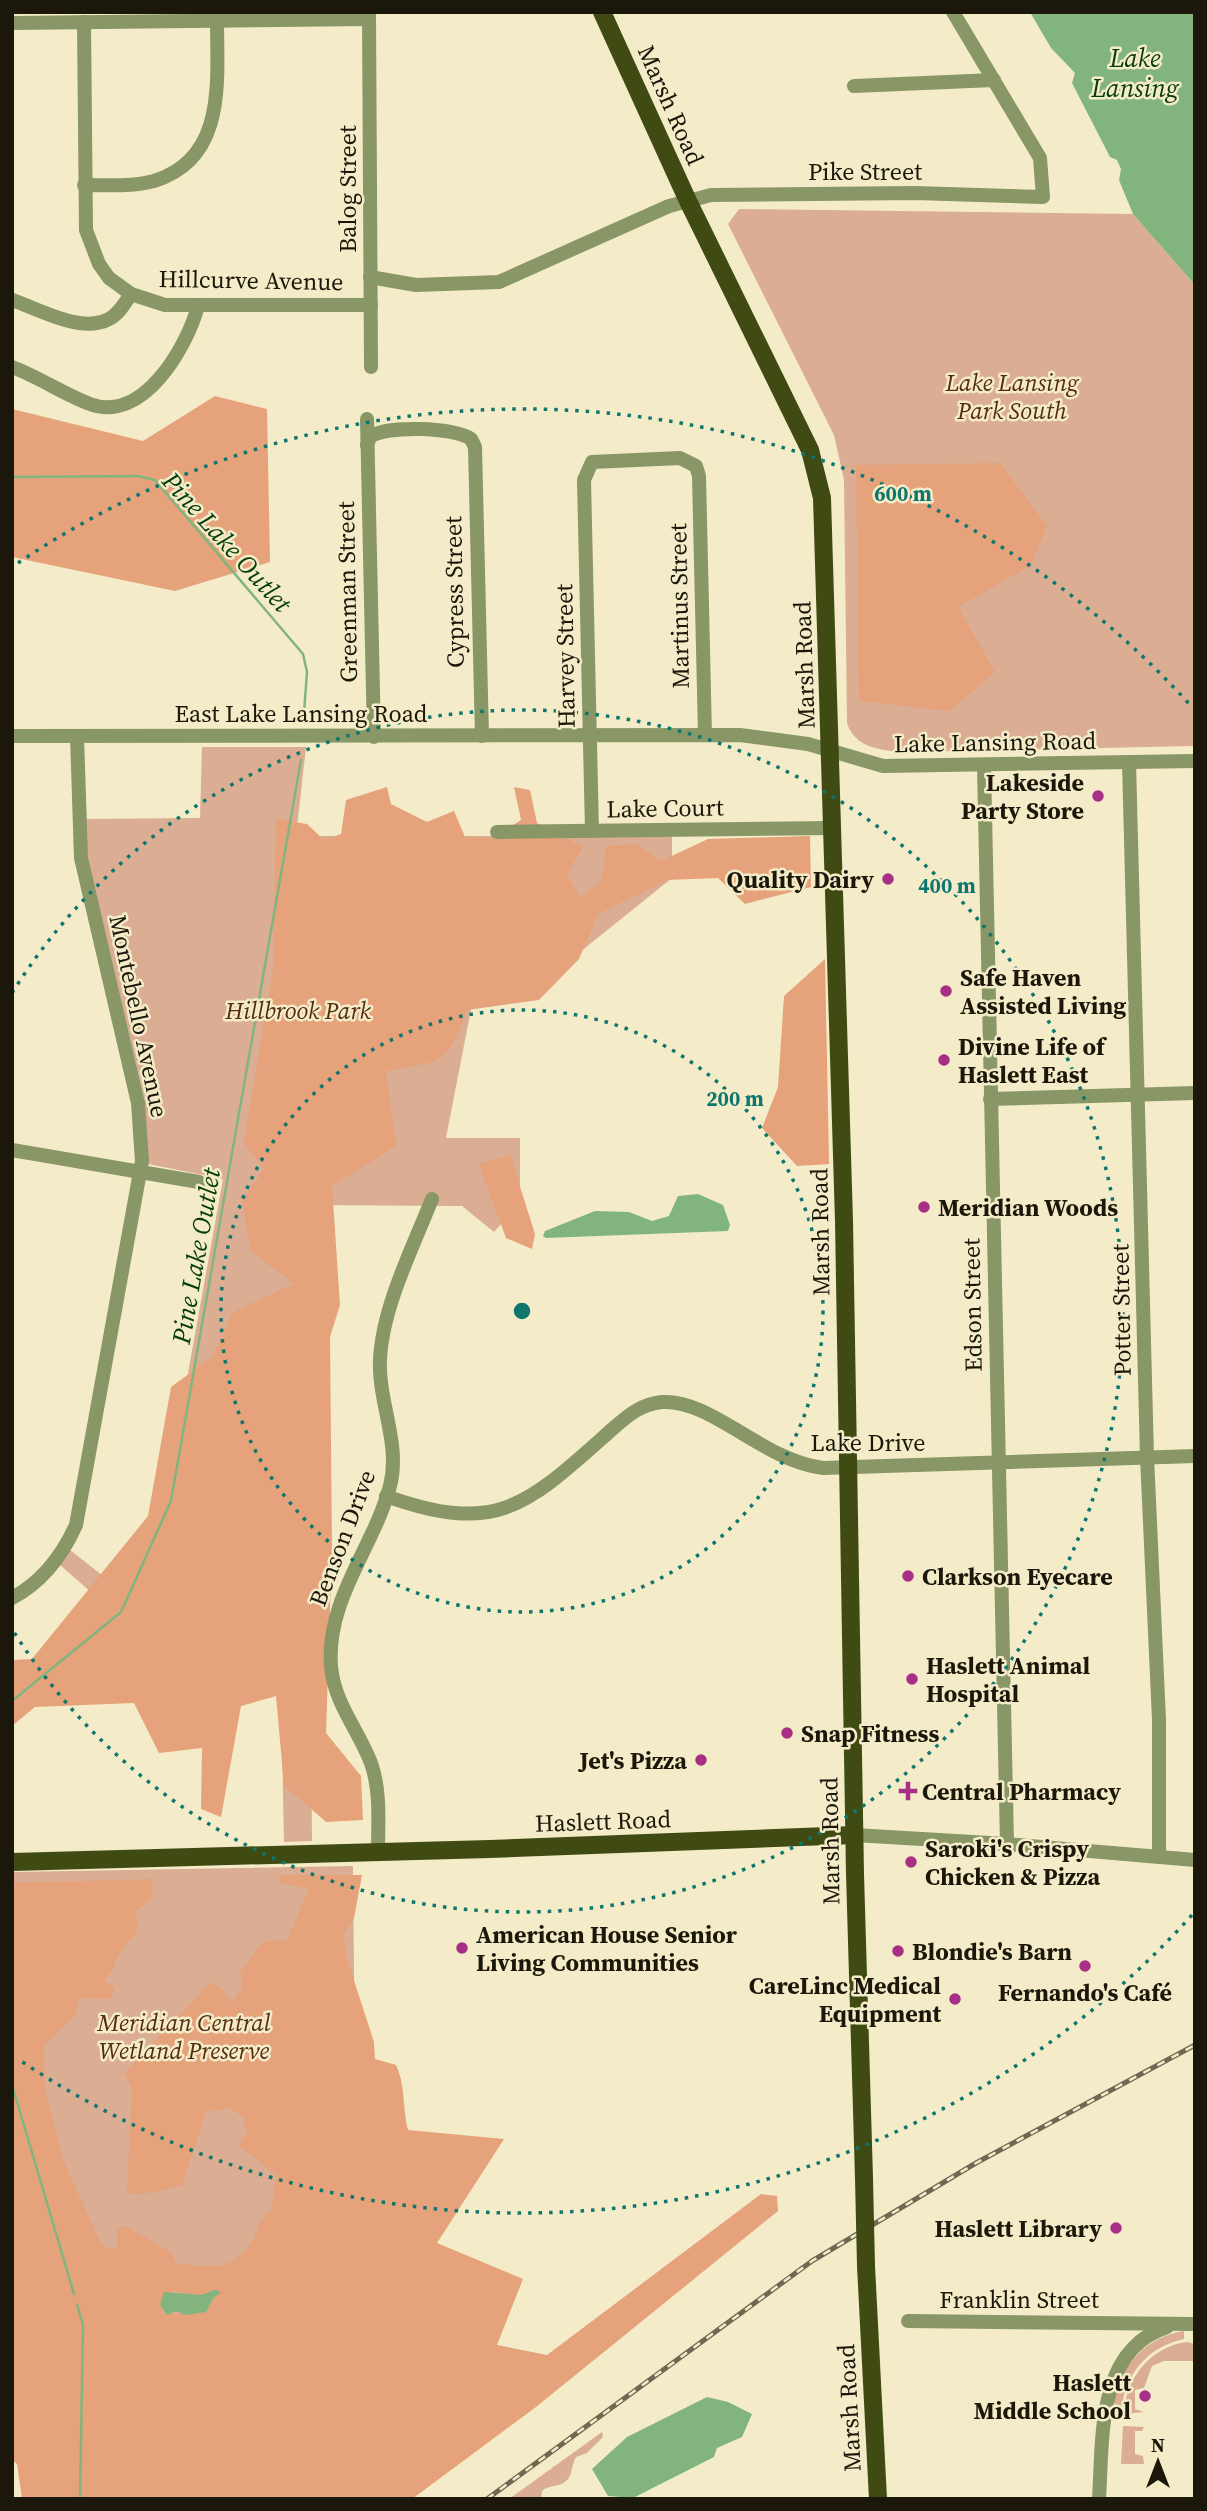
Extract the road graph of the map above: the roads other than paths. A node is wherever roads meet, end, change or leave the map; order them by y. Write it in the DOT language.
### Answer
graph roads {
  1 [pos="602,12"];
  2 [pos="953,12"];
  3 [pos="277,16"];
  4 [pos="369,16"];
  5 [pos="136,17"];
  6 [pos="217,20"];
  7 [pos="84,22"];
  8 [pos="12,23"];
  9 [pos="994,80"];
  10 [pos="855,86"];
  11 [pos="84,185"];
  12 [pos="688,201"];
  13 [pos="370,277"];
  14 [pos="131,294"];
  15 [pos="12,300"];
  16 [pos="198,306"];
  17 [pos="371,306"];
  18 [pos="12,367"];
  19 [pos="371,367"];
  20 [pos="367,419"];
  21 [pos="366,445"];
  22 [pos="583,480"];
  23 [pos="705,735"];
  24 [pos="12,736"];
  25 [pos="78,736"];
  26 [pos="482,736"];
  27 [pos="590,736"];
  28 [pos="374,737"];
  29 [pos="831,751"];
  30 [pos="1195,761"];
  31 [pos="1129,762"];
  32 [pos="984,766"];
  33 [pos="834,828"];
  34 [pos="592,831"];
  35 [pos="497,832"];
  36 [pos="1195,1093"];
  37 [pos="1139,1094"];
  38 [pos="990,1099"];
  39 [pos="12,1150"];
  40 [pos="141,1173"];
  41 [pos="199,1182"];
  42 [pos="432,1199"];
  43 [pos="1195,1456"];
  44 [pos="1147,1457"];
  45 [pos="999,1462"];
  46 [pos="850,1468"];
  47 [pos="386,1496"];
  48 [pos="12,1598"];
  49 [pos="854,1835"];
  50 [pos="1007,1844"];
  51 [pos="379,1853"];
  52 [pos="1159,1857"];
  53 [pos="1195,1860"];
  54 [pos="12,1861"];
  55 [pos="908,2322"];
  56 [pos="1129,2323"];
  57 [pos="1190,2324"];
  58 [pos="1129,2353"];
  59 [pos="878,2499"];
  60 [pos="1099,2499"];
  1 -- 12 [label="main road, Marsh Road"];
  2 -- 9 [label="street"];
  3 -- 4 [label="street"];
  3 -- 6 [label="street"];
  4 -- 13 [label="street, Balog Street"];
  5 -- 6 [label="street"];
  5 -- 7 [label="street"];
  6 -- 11 [label="street"];
  7 -- 8 [label="street"];
  7 -- 11 [label="street, Hillcurve Avenue"];
  9 -- 10 [label="street"];
  9 -- 12 [label="street, Pike Street"];
  11 -- 14 [label="street, Hillcurve Avenue"];
  12 -- 13 [label="street, Hillcurve Avenue"];
  12 -- 29 [label="main road, Marsh Road"];
  13 -- 17 [label="street, Balog Street"];
  14 -- 15 [label="street"];
  14 -- 16 [label="street, Hillcurve Avenue"];
  16 -- 17 [label="street, Hillcurve Avenue"];
  16 -- 18 [label="street"];
  17 -- 19 [label="street, Balog Street"];
  20 -- 21 [label="street, Greenman Street"];
  21 -- 26 [label="street, Cypress Street"];
  21 -- 28 [label="street, Greenman Street"];
  22 -- 23 [label="street, Martinus Street"];
  22 -- 27 [label="street, Harvey Street"];
  23 -- 27 [label="street, Lake Lansing Road"];
  23 -- 29 [label="street, Lake Lansing Road"];
  24 -- 25 [label="street, East Lake Lansing Road"];
  25 -- 28 [label="street, East Lake Lansing Road"];
  25 -- 40 [label="street, Montebello Avenue"];
  26 -- 27 [label="street, East Lake Lansing Road"];
  26 -- 28 [label="street, East Lake Lansing Road"];
  27 -- 34 [label="street, Harvey Street"];
  29 -- 32 [label="street, Lake Lansing Road"];
  29 -- 33 [label="main road, Marsh Road"];
  30 -- 31 [label="street, Lake Lansing Road"];
  31 -- 32 [label="street, Lake Lansing Road"];
  31 -- 37 [label="street, Potter Street"];
  32 -- 38 [label="street, Edson Street"];
  33 -- 34 [label="street, Lake Court"];
  33 -- 46 [label="main road, Marsh Road"];
  34 -- 35 [label="street, Lake Court"];
  36 -- 37 [label="street"];
  37 -- 38 [label="street"];
  37 -- 44 [label="street, Potter Street"];
  38 -- 45 [label="street, Edson Street"];
  39 -- 40 [label="street"];
  40 -- 41 [label="street"];
  40 -- 48 [label="street, Montebello Avenue"];
  42 -- 47 [label="street, Benson Drive"];
  43 -- 44 [label="street, Lake Drive"];
  44 -- 45 [label="street, Lake Drive"];
  44 -- 52 [label="street, Potter Street"];
  45 -- 46 [label="street, Lake Drive"];
  45 -- 50 [label="street, Edson Street"];
  46 -- 47 [label="street, Lake Drive"];
  46 -- 49 [label="main road, Marsh Road"];
  47 -- 51 [label="street, Benson Drive"];
  49 -- 50 [label="street, Haslett Road"];
  49 -- 51 [label="main road, Haslett Road"];
  49 -- 59 [label="main road, Marsh Road, bridge"];
  50 -- 52 [label="street, Haslett Road"];
  51 -- 54 [label="main road, Haslett Road"];
  52 -- 53 [label="street, Haslett Road"];
  55 -- 56 [label="street, Franklin Street"];
  56 -- 57 [label="street, Franklin Street"];
  56 -- 58 [label="street, Franklin Street"];
  57 -- 58 [label="street, Franklin Street"];
  58 -- 60 [label="street, Franklin Street"];
}
